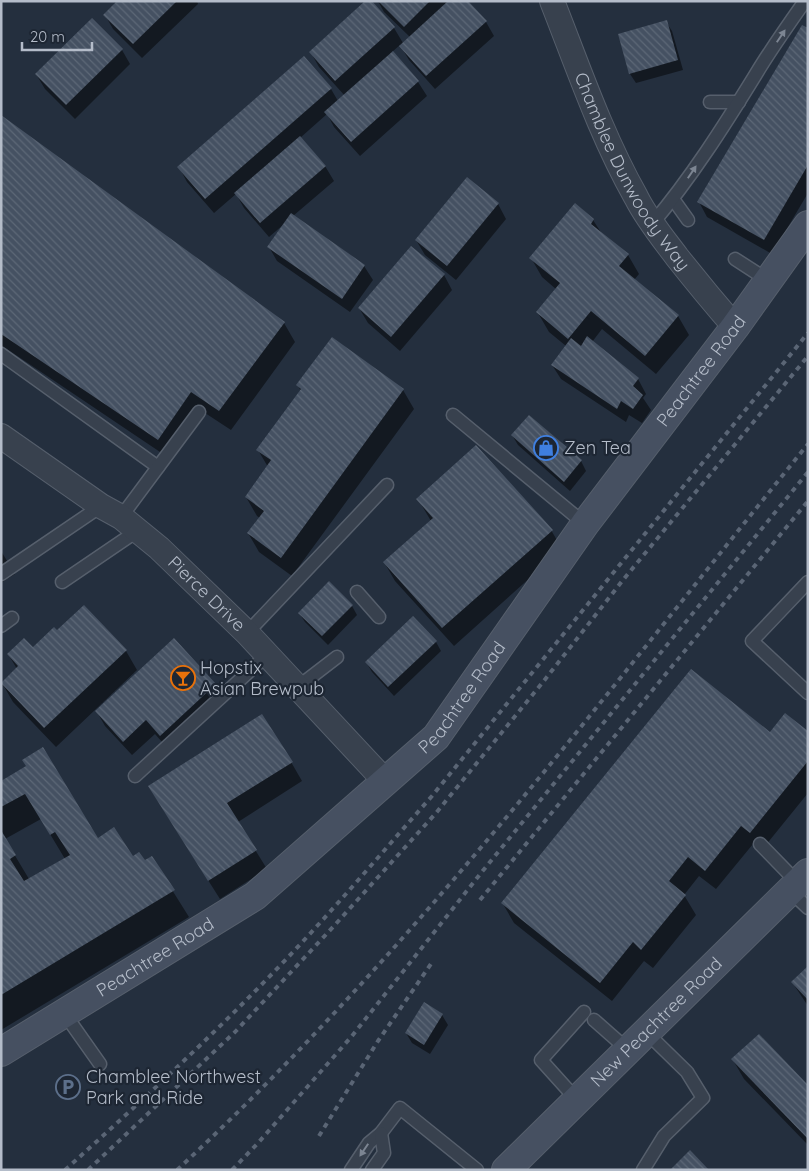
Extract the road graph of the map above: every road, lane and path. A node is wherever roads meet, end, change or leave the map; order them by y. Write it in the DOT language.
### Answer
graph roads {
  1 [pos="552,1"];
  2 [pos="804,1"];
  3 [pos="710,102"];
  4 [pos="739,102"];
  5 [pos="673,199"];
  6 [pos="688,220"];
  7 [pos="652,224"];
  8 [pos="808,225"];
  9 [pos="735,259"];
  10 [pos="769,281"];
  11 [pos="736,327"];
  12 [pos="1,354"];
  13 [pos="200,412"];
  14 [pos="453,415"];
  15 [pos="1,436"];
  16 [pos="158,466"];
  17 [pos="387,485"];
  18 [pos="119,518"];
  19 [pos="585,524"];
  20 [pos="1,574"];
  21 [pos="62,582"];
  22 [pos="808,582"];
  23 [pos="357,592"];
  24 [pos="379,617"];
  25 [pos="247,633"];
  26 [pos="267,655"];
  27 [pos="337,657"];
  28 [pos="298,688"];
  29 [pos="808,693"];
  30 [pos="135,776"];
  31 [pos="385,781"];
  32 [pos="760,844"];
  33 [pos="801,888"];
  34 [pos="64,1013"];
  35 [pos="637,1041"];
  36 [pos="1,1052"];
  37 [pos="100,1064"];
  38 [pos="577,1100"];
  39 [pos="381,1133"];
  40 [pos="351,1170"];
  41 [pos="372,1170"];
  42 [pos="478,1170"];
  43 [pos="506,1170"];
  44 [pos="643,1170"];
  1 -- 7 [label="street, Chamblee Dunwoody Way"];
  4 -- 2 [label="lane, one-way"];
  3 -- 4 [label="lane"];
  5 -- 4 [label="lane, one-way"];
  5 -- 6 [label="lane"];
  5 -- 7 [label="lane"];
  7 -- 11 [label="street, Chamblee Dunwoody Way"];
  8 -- 10 [label="street, Peachtree Road"];
  9 -- 10 [label="lane"];
  10 -- 11 [label="street, Peachtree Road"];
  11 -- 19 [label="street, Peachtree Road"];
  12 -- 16 [label="lane"];
  13 -- 16 [label="lane"];
  14 -- 19 [label="lane"];
  15 -- 18 [label="street, Pierce Drive"];
  16 -- 18 [label="lane"];
  17 -- 25 [label="lane"];
  18 -- 20 [label="lane"];
  18 -- 21 [label="lane"];
  18 -- 25 [label="street, Pierce Drive"];
  19 -- 31 [label="street, Peachtree Road"];
  22 -- 29 [label="lane"];
  23 -- 24 [label="lane"];
  25 -- 26 [label="street, Pierce Drive"];
  26 -- 28 [label="street, Pierce Drive"];
  26 -- 30 [label="lane"];
  27 -- 28 [label="lane"];
  28 -- 31 [label="street, Pierce Drive"];
  31 -- 34 [label="street, Peachtree Road"];
  32 -- 33 [label="lane"];
  33 -- 35 [label="street, New Peachtree Road"];
  34 -- 36 [label="street, Peachtree Road"];
  34 -- 37 [label="lane"];
  35 -- 38 [label="street, New Peachtree Road"];
  35 -- 38 [label="lane"];
  35 -- 44 [label="lane"];
  38 -- 43 [label="street, New Peachtree Road"];
  39 -- 40 [label="lane, one-way"];
  39 -- 41 [label="lane"];
  39 -- 42 [label="lane"];
}
